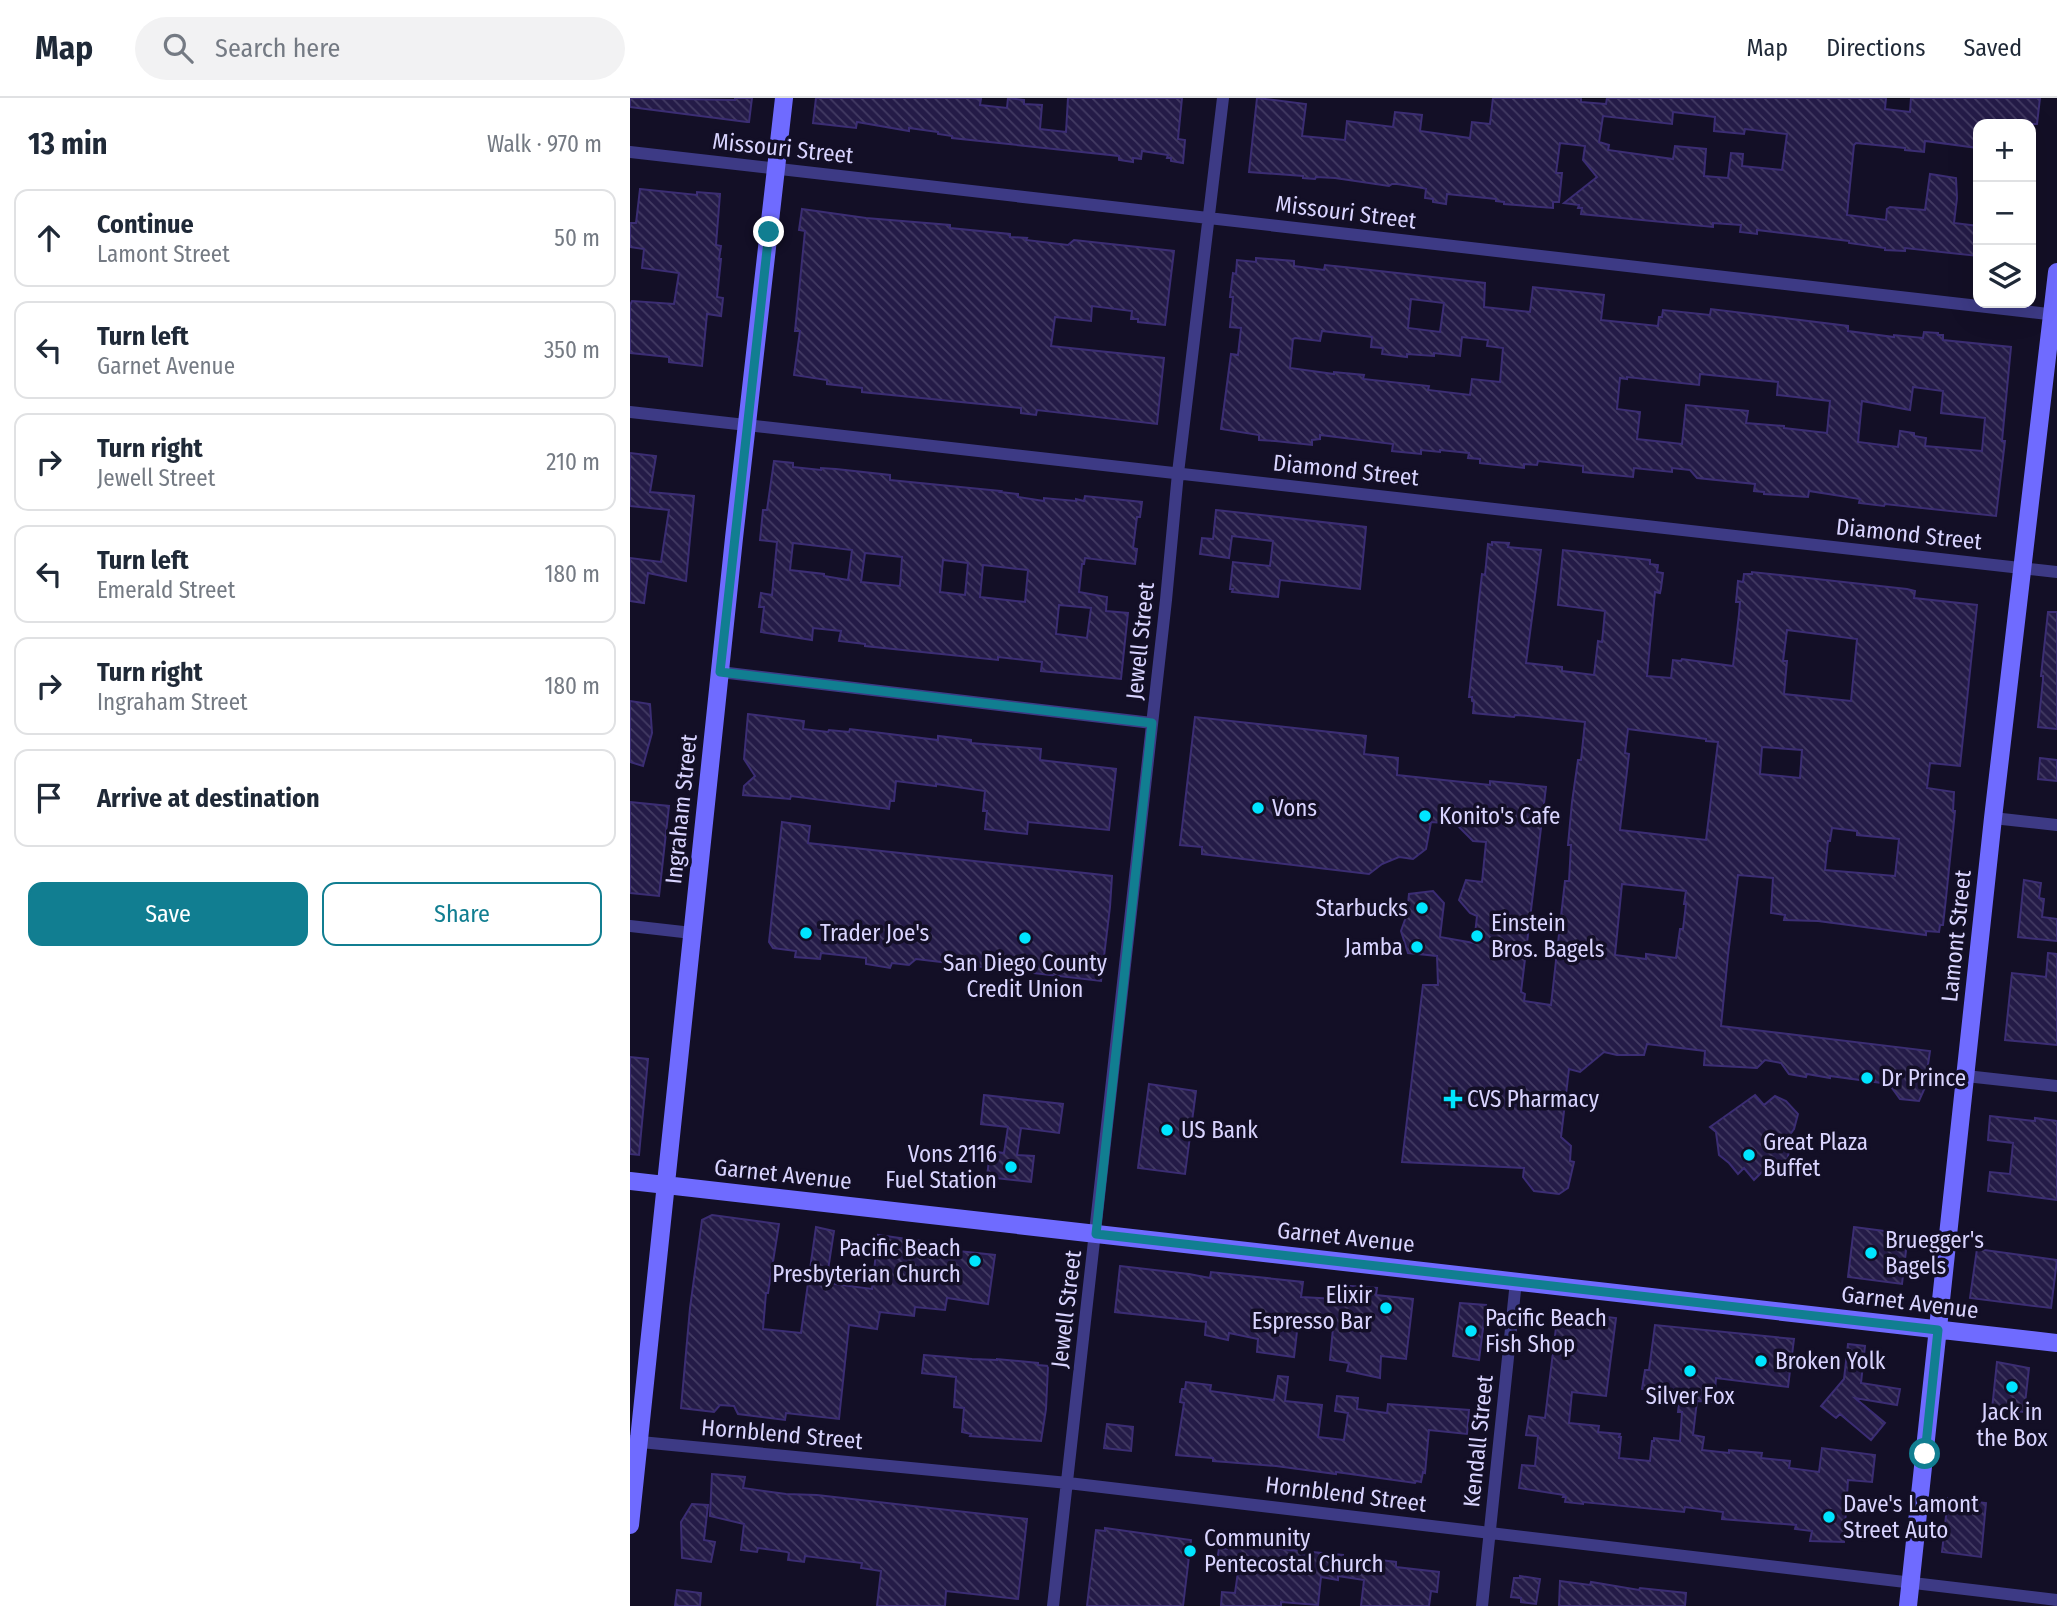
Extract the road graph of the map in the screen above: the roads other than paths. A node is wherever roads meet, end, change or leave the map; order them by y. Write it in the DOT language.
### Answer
graph roads {
  1 [pos="784,98"];
  2 [pos="1223,98"];
  3 [pos="630,152"];
  4 [pos="776,168"];
  5 [pos="1209,217"];
  6 [pos="2057,272"];
  7 [pos="2054,315"];
  8 [pos="630,412"];
  9 [pos="747,425"];
  10 [pos="1178,473"];
  11 [pos="2023,568"];
  12 [pos="2057,572"];
  13 [pos="720,672"];
  14 [pos="1152,723"];
  15 [pos="1993,818"];
  16 [pos="2057,825"];
  17 [pos="630,926"];
  18 [pos="692,933"];
  19 [pos="1966,1076"];
  20 [pos="2057,1086"];
  21 [pos="630,1181"];
  22 [pos="666,1185"];
  23 [pos="1096,1234"];
  24 [pos="1517,1281"];
  25 [pos="1938,1330"];
  26 [pos="2057,1343"];
  27 [pos="634,1441"];
  28 [pos="1068,1483"];
  29 [pos="630,1525"];
  30 [pos="1490,1532"];
  31 [pos="1911,1583"];
  32 [pos="2057,1600"];
  33 [pos="1053,1606"];
  34 [pos="1482,1606"];
  35 [pos="1908,1606"];
  1 -- 4 [label="main road, Ingraham Street"];
  2 -- 5 [label="street, Jewell Street"];
  3 -- 4 [label="street, Missouri Street"];
  4 -- 5 [label="street, Missouri Street"];
  4 -- 9 [label="main road, Ingraham Street"];
  5 -- 7 [label="street, Missouri Street"];
  5 -- 10 [label="street, Jewell Street"];
  6 -- 7 [label="main road, Lamont Street"];
  7 -- 11 [label="main road, Lamont Street"];
  8 -- 9 [label="street, Diamond Street"];
  9 -- 10 [label="street, Diamond Street"];
  9 -- 13 [label="main road, Ingraham Street"];
  10 -- 11 [label="street, Diamond Street"];
  10 -- 14 [label="street, Jewell Street"];
  11 -- 12 [label="street, Diamond Street"];
  11 -- 15 [label="main road, Lamont Street"];
  13 -- 14 [label="street"];
  13 -- 18 [label="main road, Ingraham Street"];
  14 -- 23 [label="street, Jewell Street"];
  15 -- 16 [label="street"];
  15 -- 19 [label="main road, Lamont Street"];
  17 -- 18 [label="street"];
  18 -- 22 [label="main road, Ingraham Street"];
  19 -- 20 [label="street"];
  19 -- 25 [label="main road, Lamont Street"];
  21 -- 22 [label="main road, Garnet Avenue"];
  22 -- 23 [label="main road, Garnet Avenue"];
  22 -- 27 [label="main road, Ingraham Street"];
  23 -- 24 [label="main road, Garnet Avenue"];
  23 -- 28 [label="street, Jewell Street"];
  24 -- 25 [label="main road, Garnet Avenue"];
  24 -- 30 [label="street, Kendall Street"];
  25 -- 26 [label="main road, Garnet Avenue"];
  25 -- 31 [label="main road, Lamont Street"];
  27 -- 28 [label="street, Hornblend Street"];
  27 -- 29 [label="main road, Ingraham Street"];
  28 -- 30 [label="street, Hornblend Street"];
  28 -- 33 [label="street, Jewell Street"];
  30 -- 31 [label="street, Hornblend Street"];
  30 -- 34 [label="street, Kendall Street"];
  31 -- 32 [label="street, Hornblend Street"];
  31 -- 35 [label="main road, Lamont Street"];
}
